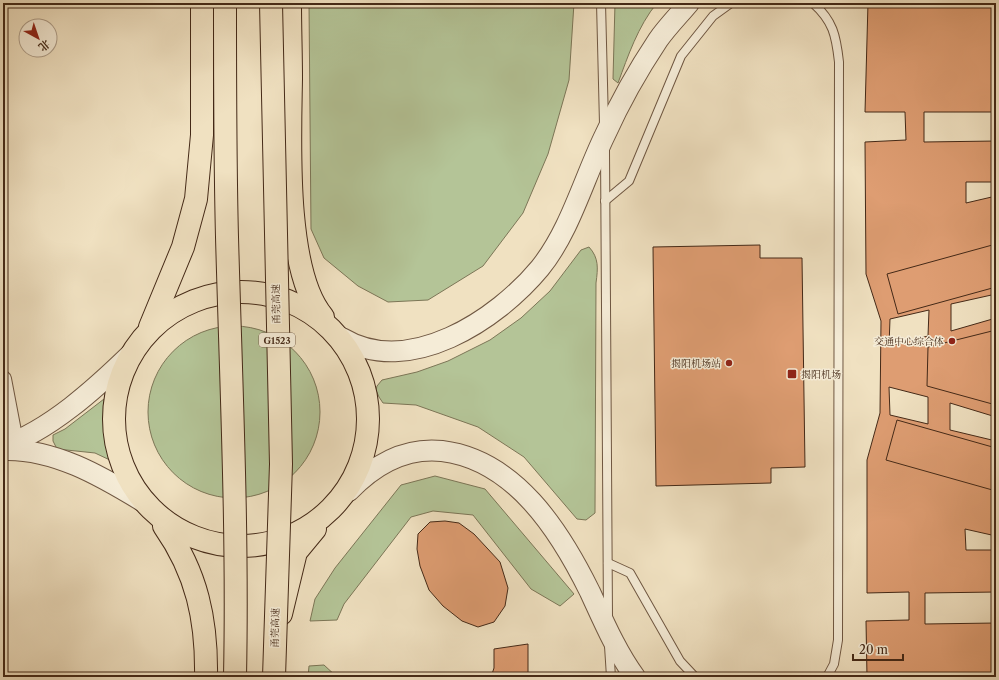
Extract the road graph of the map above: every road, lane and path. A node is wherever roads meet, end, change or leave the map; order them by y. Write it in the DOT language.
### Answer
graph roads {
  1 [pos="202,3"];
  2 [pos="225,3"];
  3 [pos="271,3"];
  4 [pos="290,3"];
  5 [pos="601,3"];
  6 [pos="689,3"];
  7 [pos="731,3"];
  8 [pos="813,3"];
  9 [pos="604,135"];
  10 [pos="605,201"];
  11 [pos="326,321"];
  12 [pos="148,332"];
  13 [pos="342,338"];
  14 [pos="131,354"];
  15 [pos="3,379"];
  16 [pos="7,446"];
  17 [pos="349,491"];
  18 [pos="142,501"];
  19 [pos="159,518"];
  20 [pos="324,518"];
  21 [pos="608,563"];
  22 [pos="608,632"];
  23 [pos="206,677"];
  24 [pos="236,677"];
  25 [pos="274,677"];
  26 [pos="279,677"];
  27 [pos="611,677"];
  28 [pos="635,677"];
  29 [pos="695,677"];
  30 [pos="827,677"];
  1 -- 12 [label="main road"];
  2 -- 24 [label="main road, bridge"];
  3 -- 25 [label="main road, 甬莞高速 / G1523, bridge"];
  4 -- 11 [label="main road"];
  5 -- 9 [label="lane"];
  6 -- 9 [label="street"];
  7 -- 10 [label="lane"];
  8 -- 30 [label="lane"];
  9 -- 10 [label="lane"];
  9 -- 13 [label="street"];
  10 -- 21 [label="lane"];
  11 -- 12 [label="main road"];
  11 -- 13 [label="main road"];
  12 -- 14 [label="main road"];
  13 -- 17 [label="main road"];
  14 -- 16 [label="street"];
  14 -- 18 [label="main road"];
  15 -- 16 [label="street"];
  16 -- 18 [label="street"];
  17 -- 20 [label="main road"];
  17 -- 22 [label="street"];
  18 -- 19 [label="main road"];
  19 -- 20 [label="main road"];
  19 -- 23 [label="main road"];
  20 -- 26 [label="main road"];
  21 -- 22 [label="lane"];
  21 -- 29 [label="lane"];
  22 -- 27 [label="lane"];
  22 -- 28 [label="street"];
}
